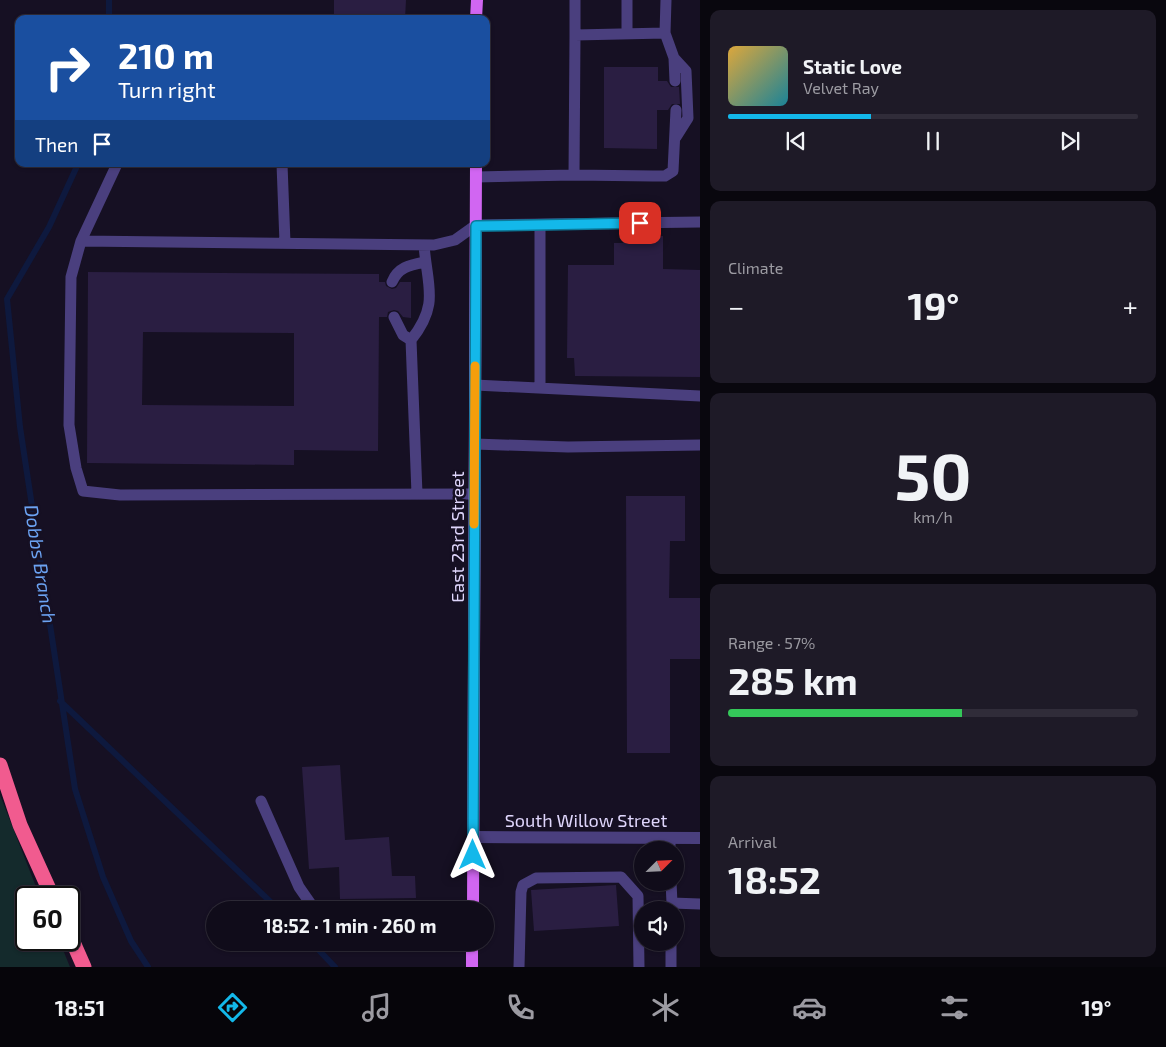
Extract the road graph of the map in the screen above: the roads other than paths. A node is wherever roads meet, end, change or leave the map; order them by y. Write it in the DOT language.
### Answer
graph roads {
  1 [pos="476,0"];
  2 [pos="574,0"];
  3 [pos="627,0"];
  4 [pos="666,0"];
  5 [pos="476,15"];
  6 [pos="665,33"];
  7 [pos="626,34"];
  8 [pos="575,35"];
  9 [pos="674,58"];
  10 [pos="675,81"];
  11 [pos="676,110"];
  12 [pos="675,138"];
  13 [pos="116,167"];
  14 [pos="282,167"];
  15 [pos="476,170"];
  16 [pos="574,175"];
  17 [pos="700,222"];
  18 [pos="540,224"];
  19 [pos="476,226"];
  20 [pos="81,240"];
  21 [pos="285,243"];
  22 [pos="424,245"];
  23 [pos="425,262"];
  24 [pos="392,282"];
  25 [pos="394,317"];
  26 [pos="411,340"];
  27 [pos="475,386"];
  28 [pos="540,388"];
  29 [pos="700,396"];
  30 [pos="475,444"];
  31 [pos="700,444"];
  32 [pos="417,494"];
  33 [pos="474,494"];
  34 [pos="0,765"];
  35 [pos="261,801"];
  36 [pos="473,837"];
  37 [pos="700,838"];
  38 [pos="684,841"];
  39 [pos="634,843"];
  40 [pos="48,886"];
  41 [pos="308,901"];
  42 [pos="473,901"];
  43 [pos="700,904"];
  44 [pos="684,905"];
  45 [pos="77,951"];
  46 [pos="472,951"];
  47 [pos="671,951"];
  48 [pos="84,967"];
  49 [pos="472,967"];
  50 [pos="519,967"];
  51 [pos="639,967"];
  52 [pos="671,967"];
  1 -- 5 [label="main road"];
  2 -- 8 [label="lane"];
  3 -- 7 [label="lane"];
  4 -- 6 [label="lane"];
  6 -- 7 [label="lane"];
  6 -- 9 [label="lane"];
  7 -- 8 [label="lane"];
  8 -- 16 [label="lane"];
  9 -- 10 [label="lane"];
  9 -- 12 [label="lane"];
  11 -- 12 [label="lane"];
  12 -- 16 [label="lane"];
  13 -- 20 [label="lane"];
  14 -- 21 [label="lane"];
  15 -- 16 [label="lane"];
  15 -- 19 [label="main road, East 23rd Street"];
  17 -- 18 [label="lane"];
  18 -- 19 [label="lane"];
  18 -- 28 [label="lane"];
  19 -- 22 [label="lane"];
  19 -- 27 [label="main road, East 23rd Street"];
  20 -- 21 [label="lane"];
  20 -- 32 [label="lane"];
  21 -- 22 [label="lane"];
  22 -- 23 [label="lane"];
  23 -- 24 [label="lane"];
  23 -- 26 [label="lane"];
  25 -- 26 [label="lane"];
  26 -- 32 [label="lane"];
  27 -- 28 [label="lane"];
  27 -- 30 [label="main road, East 23rd Street"];
  28 -- 29 [label="lane"];
  30 -- 31 [label="lane"];
  30 -- 33 [label="main road, East 23rd Street"];
  32 -- 33 [label="lane"];
  33 -- 36 [label="main road, East 23rd Street"];
  34 -- 40 [label="highway"];
  35 -- 41 [label="lane"];
  36 -- 39 [label="street, South Willow Street"];
  36 -- 42 [label="main road, East 23rd Street"];
  37 -- 38 [label="street, South Willow Street"];
  43 -- 44 [label="lane"];
  45 -- 48 [label="highway"];
  46 -- 49 [label="main road"];
  47 -- 52 [label="lane"];
  50 -- 51 [label="lane"];
}
